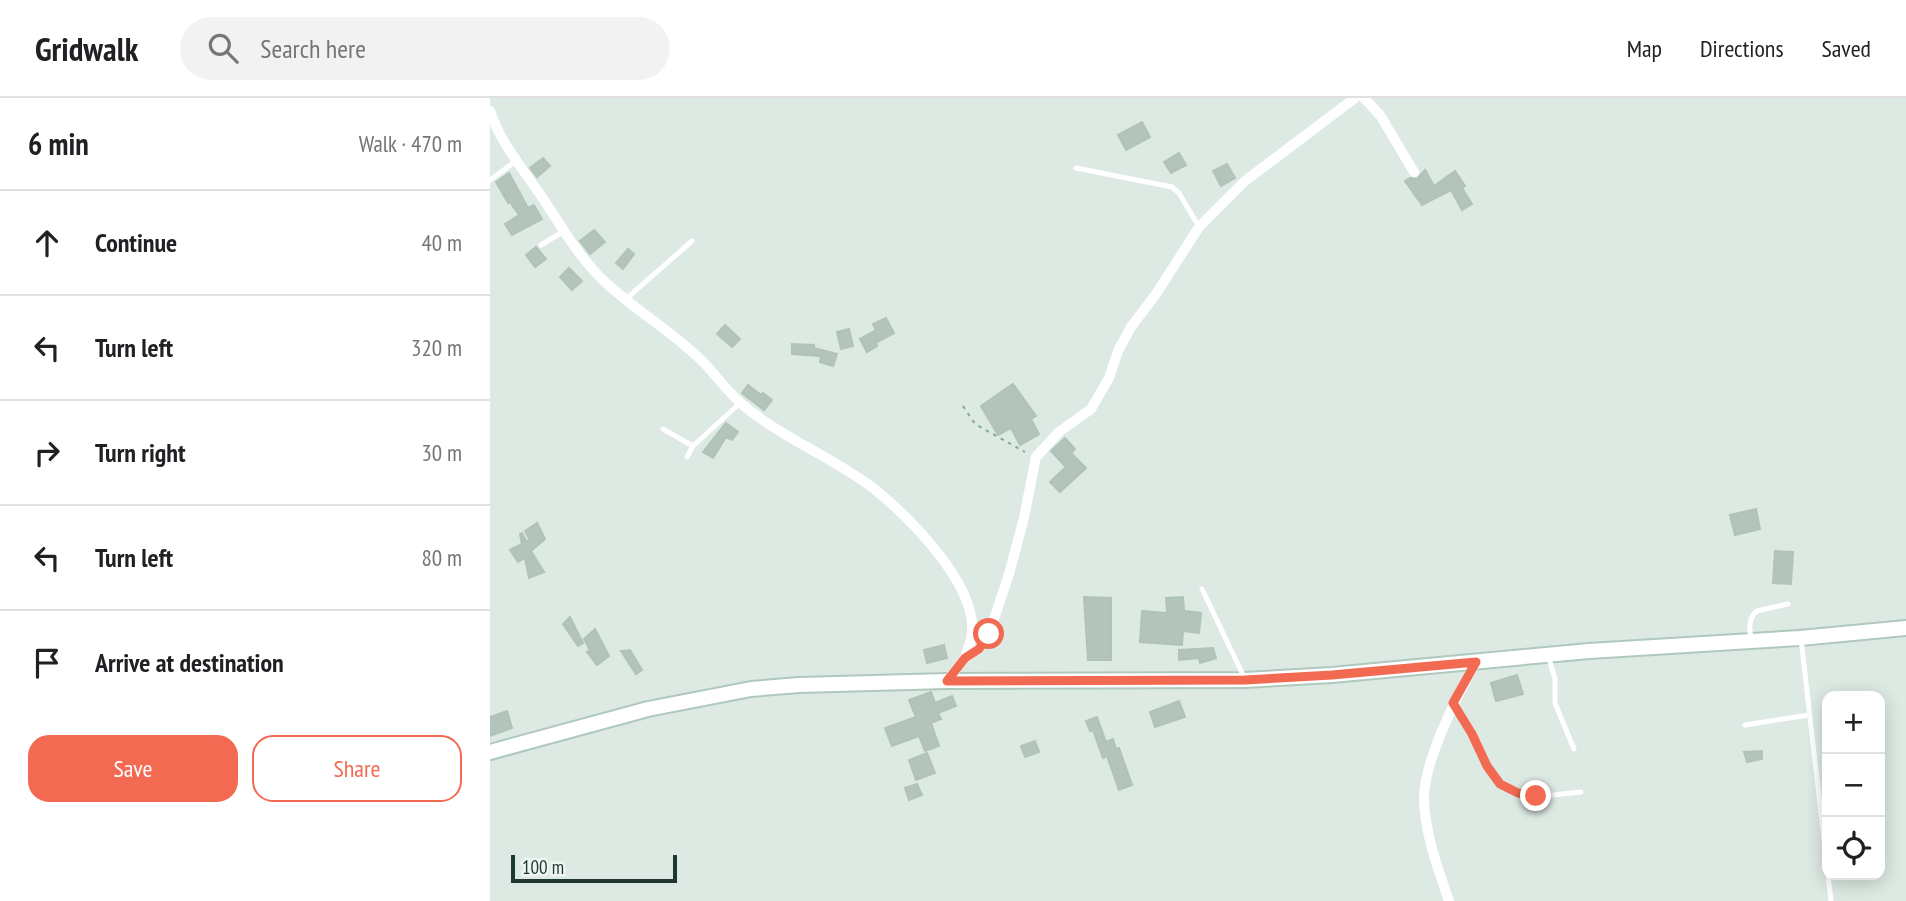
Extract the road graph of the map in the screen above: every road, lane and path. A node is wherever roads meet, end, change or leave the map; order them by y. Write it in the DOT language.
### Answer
graph roads {
  1 [pos="1355,98"];
  2 [pos="1364,98"];
  3 [pos="490,111"];
  4 [pos="516,161"];
  5 [pos="1076,168"];
  6 [pos="1414,172"];
  7 [pos="490,180"];
  8 [pos="1199,227"];
  9 [pos="564,231"];
  10 [pos="692,241"];
  11 [pos="541,245"];
  12 [pos="626,299"];
  13 [pos="740,403"];
  14 [pos="963,406"];
  15 [pos="663,429"];
  16 [pos="694,446"];
  17 [pos="687,457"];
  18 [pos="1035,457"];
  19 [pos="1202,589"];
  20 [pos="1788,604"];
  21 [pos="1906,628"];
  22 [pos="1800,635"];
  23 [pos="1751,641"];
  24 [pos="1548,654"];
  25 [pos="965,658"];
  26 [pos="1476,662"];
  27 [pos="1245,680"];
  28 [pos="947,681"];
  29 [pos="1453,703"];
  30 [pos="1810,715"];
  31 [pos="1745,725"];
  32 [pos="1574,749"];
  33 [pos="490,752"];
  34 [pos="1581,792"];
  35 [pos="1822,822"];
  36 [pos="1829,880"];
  37 [pos="1448,901"];
  38 [pos="1831,901"];
  1 -- 8 [label="street"];
  2 -- 6 [label="street"];
  3 -- 4 [label="street"];
  4 -- 7 [label="lane"];
  4 -- 9 [label="street"];
  5 -- 8 [label="lane"];
  8 -- 18 [label="street"];
  9 -- 11 [label="lane"];
  9 -- 12 [label="street"];
  10 -- 12 [label="lane"];
  12 -- 13 [label="street"];
  13 -- 16 [label="lane"];
  13 -- 25 [label="street"];
  14 -- 18 [label="path"];
  15 -- 16 [label="lane"];
  16 -- 17 [label="lane"];
  18 -- 25 [label="street"];
  19 -- 27 [label="lane"];
  20 -- 23 [label="lane"];
  21 -- 22 [label="street"];
  22 -- 23 [label="street"];
  22 -- 30 [label="lane"];
  23 -- 24 [label="street"];
  24 -- 26 [label="street"];
  24 -- 32 [label="lane"];
  25 -- 28 [label="street"];
  26 -- 27 [label="street"];
  26 -- 29 [label="street"];
  27 -- 28 [label="street"];
  28 -- 33 [label="street"];
  29 -- 34 [label="lane"];
  29 -- 37 [label="street"];
  30 -- 31 [label="lane"];
  30 -- 35 [label="lane"];
  36 -- 38 [label="lane"];
}
